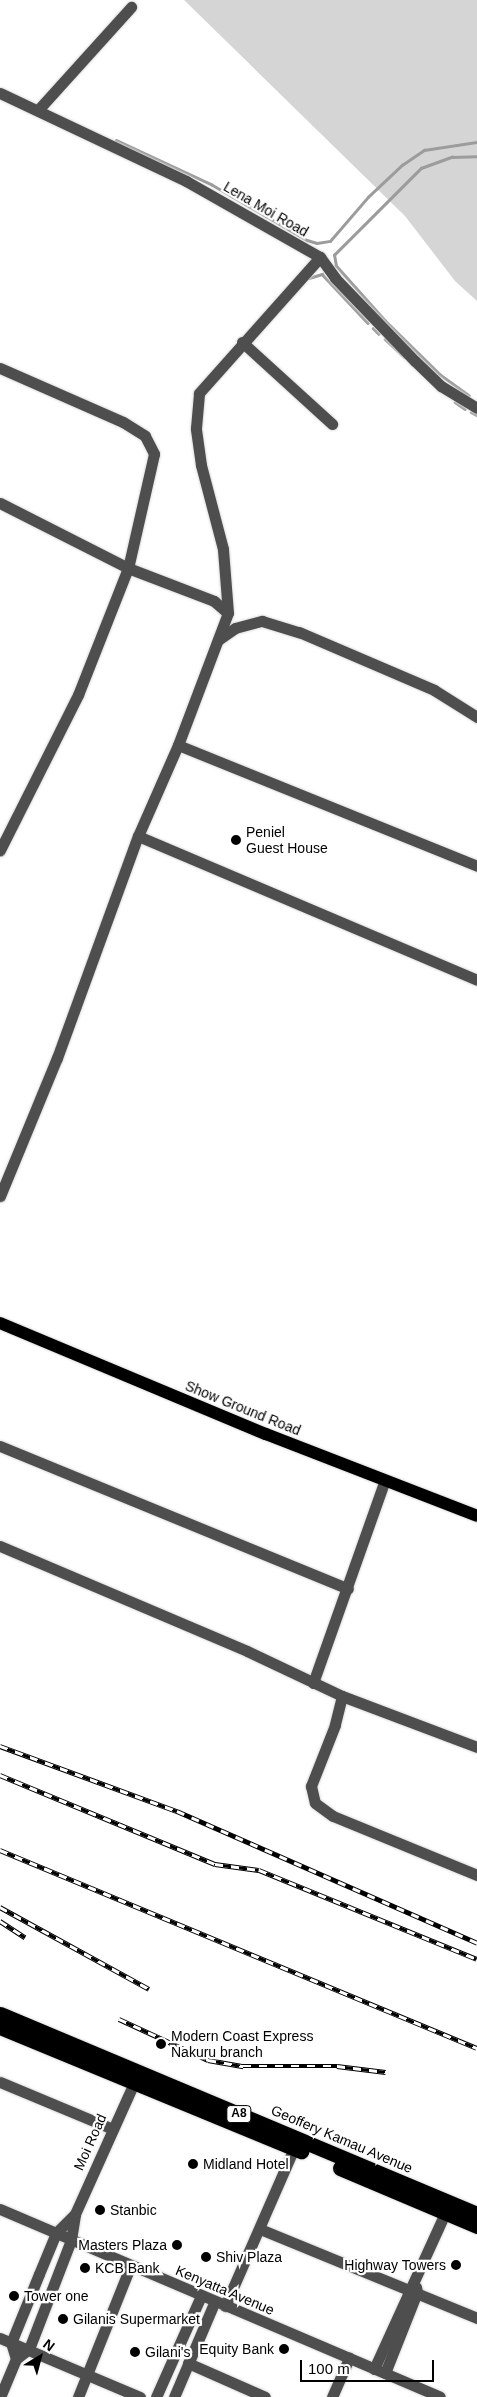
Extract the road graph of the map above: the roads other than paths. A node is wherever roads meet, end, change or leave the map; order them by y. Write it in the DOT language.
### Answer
graph roads {
  1 [pos="131,7"];
  2 [pos="0,93"];
  3 [pos="38,110"];
  4 [pos="320,257"];
  5 [pos="242,342"];
  6 [pos="0,368"];
  7 [pos="477,408"];
  8 [pos="332,424"];
  9 [pos="0,503"];
  10 [pos="128,568"];
  11 [pos="228,613"];
  12 [pos="218,640"];
  13 [pos="477,717"];
  14 [pos="178,745"];
  15 [pos="138,836"];
  16 [pos="0,850"];
  17 [pos="477,866"];
  18 [pos="477,980"];
  19 [pos="0,1196"];
  20 [pos="0,1323"];
  21 [pos="0,1446"];
  22 [pos="385,1480"];
  23 [pos="477,1516"];
  24 [pos="0,1546"];
  25 [pos="348,1590"];
  26 [pos="313,1683"];
  27 [pos="342,1696"];
  28 [pos="477,1747"];
  29 [pos="477,1875"];
  30 [pos="0,2014"];
  31 [pos="0,2027"];
  32 [pos="0,2082"];
  33 [pos="134,2083"];
  34 [pos="113,2129"];
  35 [pos="294,2148"];
  36 [pos="0,2209"];
  37 [pos="446,2212"];
  38 [pos="75,2214"];
  39 [pos="477,2214"];
  40 [pos="477,2226"];
  41 [pos="260,2229"];
  42 [pos="56,2233"];
  43 [pos="71,2240"];
  44 [pos="130,2267"];
  45 [pos="414,2288"];
  46 [pos="201,2296"];
  47 [pos="220,2304"];
  48 [pos="477,2318"];
  49 [pos="191,2319"];
  50 [pos="205,2324"];
  51 [pos="0,2338"];
  52 [pos="11,2343"];
  53 [pos="29,2349"];
  54 [pos="16,2358"];
  55 [pos="349,2358"];
  56 [pos="188,2363"];
  57 [pos="380,2371"];
  58 [pos="88,2374"];
  59 [pos="166,2375"];
  60 [pos="180,2381"];
  61 [pos="158,2394"];
  62 [pos="0,2397"];
  63 [pos="78,2397"];
  64 [pos="140,2397"];
  65 [pos="173,2397"];
  66 [pos="265,2397"];
  67 [pos="332,2397"];
  68 [pos="440,2397"];
  1 -- 3 [label="street"];
  2 -- 3 [label="street, Lena Moi Road"];
  3 -- 4 [label="street, Lena Moi Road"];
  4 -- 5 [label="street"];
  4 -- 7 [label="street, Lena Moi Road"];
  5 -- 8 [label="street"];
  5 -- 11 [label="street"];
  6 -- 10 [label="street"];
  9 -- 10 [label="street"];
  10 -- 11 [label="street"];
  10 -- 16 [label="street"];
  11 -- 12 [label="street"];
  12 -- 13 [label="street"];
  12 -- 14 [label="street"];
  14 -- 15 [label="street"];
  14 -- 17 [label="street"];
  15 -- 18 [label="street"];
  15 -- 19 [label="street"];
  20 -- 22 [label="main road, Show Ground Road"];
  21 -- 25 [label="street"];
  22 -- 23 [label="main road, Show Ground Road"];
  22 -- 25 [label="street"];
  24 -- 26 [label="street"];
  25 -- 26 [label="street"];
  26 -- 27 [label="street"];
  27 -- 28 [label="street"];
  27 -- 29 [label="street"];
  30 -- 39 [label="highway, Geoffery Kamau Avenue / A8"];
  31 -- 33 [label="highway, Geoffery Kamau Avenue / A8"];
  32 -- 34 [label="street"];
  33 -- 34 [label="street, Moi Road"];
  33 -- 35 [label="highway, Geoffery Kamau Avenue / A8"];
  34 -- 38 [label="street, Moi Road"];
  35 -- 37 [label="highway, Geoffery Kamau Avenue / A8"];
  35 -- 41 [label="street"];
  36 -- 42 [label="street, Kenyatta Avenue"];
  37 -- 40 [label="highway, Geoffery Kamau Avenue / A8"];
  37 -- 45 [label="street"];
  38 -- 42 [label="street, Moi Road"];
  38 -- 43 [label="street, Moi Road"];
  41 -- 45 [label="street"];
  41 -- 47 [label="street"];
  42 -- 43 [label="street, Kenyatta Avenue"];
  42 -- 52 [label="street, Moi Road"];
  43 -- 44 [label="street, Kenyatta Avenue"];
  43 -- 53 [label="street, Moi Road"];
  44 -- 46 [label="street, Kenyatta Avenue"];
  44 -- 58 [label="street"];
  45 -- 48 [label="street"];
  45 -- 57 [label="street"];
  46 -- 47 [label="street, Kenyatta Avenue"];
  46 -- 49 [label="street"];
  47 -- 50 [label="street"];
  47 -- 55 [label="street, Kenyatta Avenue"];
  49 -- 50 [label="street"];
  49 -- 59 [label="street"];
  50 -- 56 [label="street"];
  51 -- 52 [label="street"];
  52 -- 53 [label="street"];
  52 -- 54 [label="street"];
  53 -- 54 [label="street"];
  53 -- 58 [label="street"];
  54 -- 62 [label="street"];
  55 -- 57 [label="street, Kenyatta Avenue"];
  55 -- 67 [label="street"];
  56 -- 60 [label="street"];
  56 -- 66 [label="street"];
  57 -- 68 [label="street, Kenyatta Avenue"];
  58 -- 63 [label="street"];
  58 -- 64 [label="street"];
  59 -- 60 [label="street"];
  59 -- 61 [label="street"];
  60 -- 65 [label="street"];
  61 -- 65 [label="street"];
}
